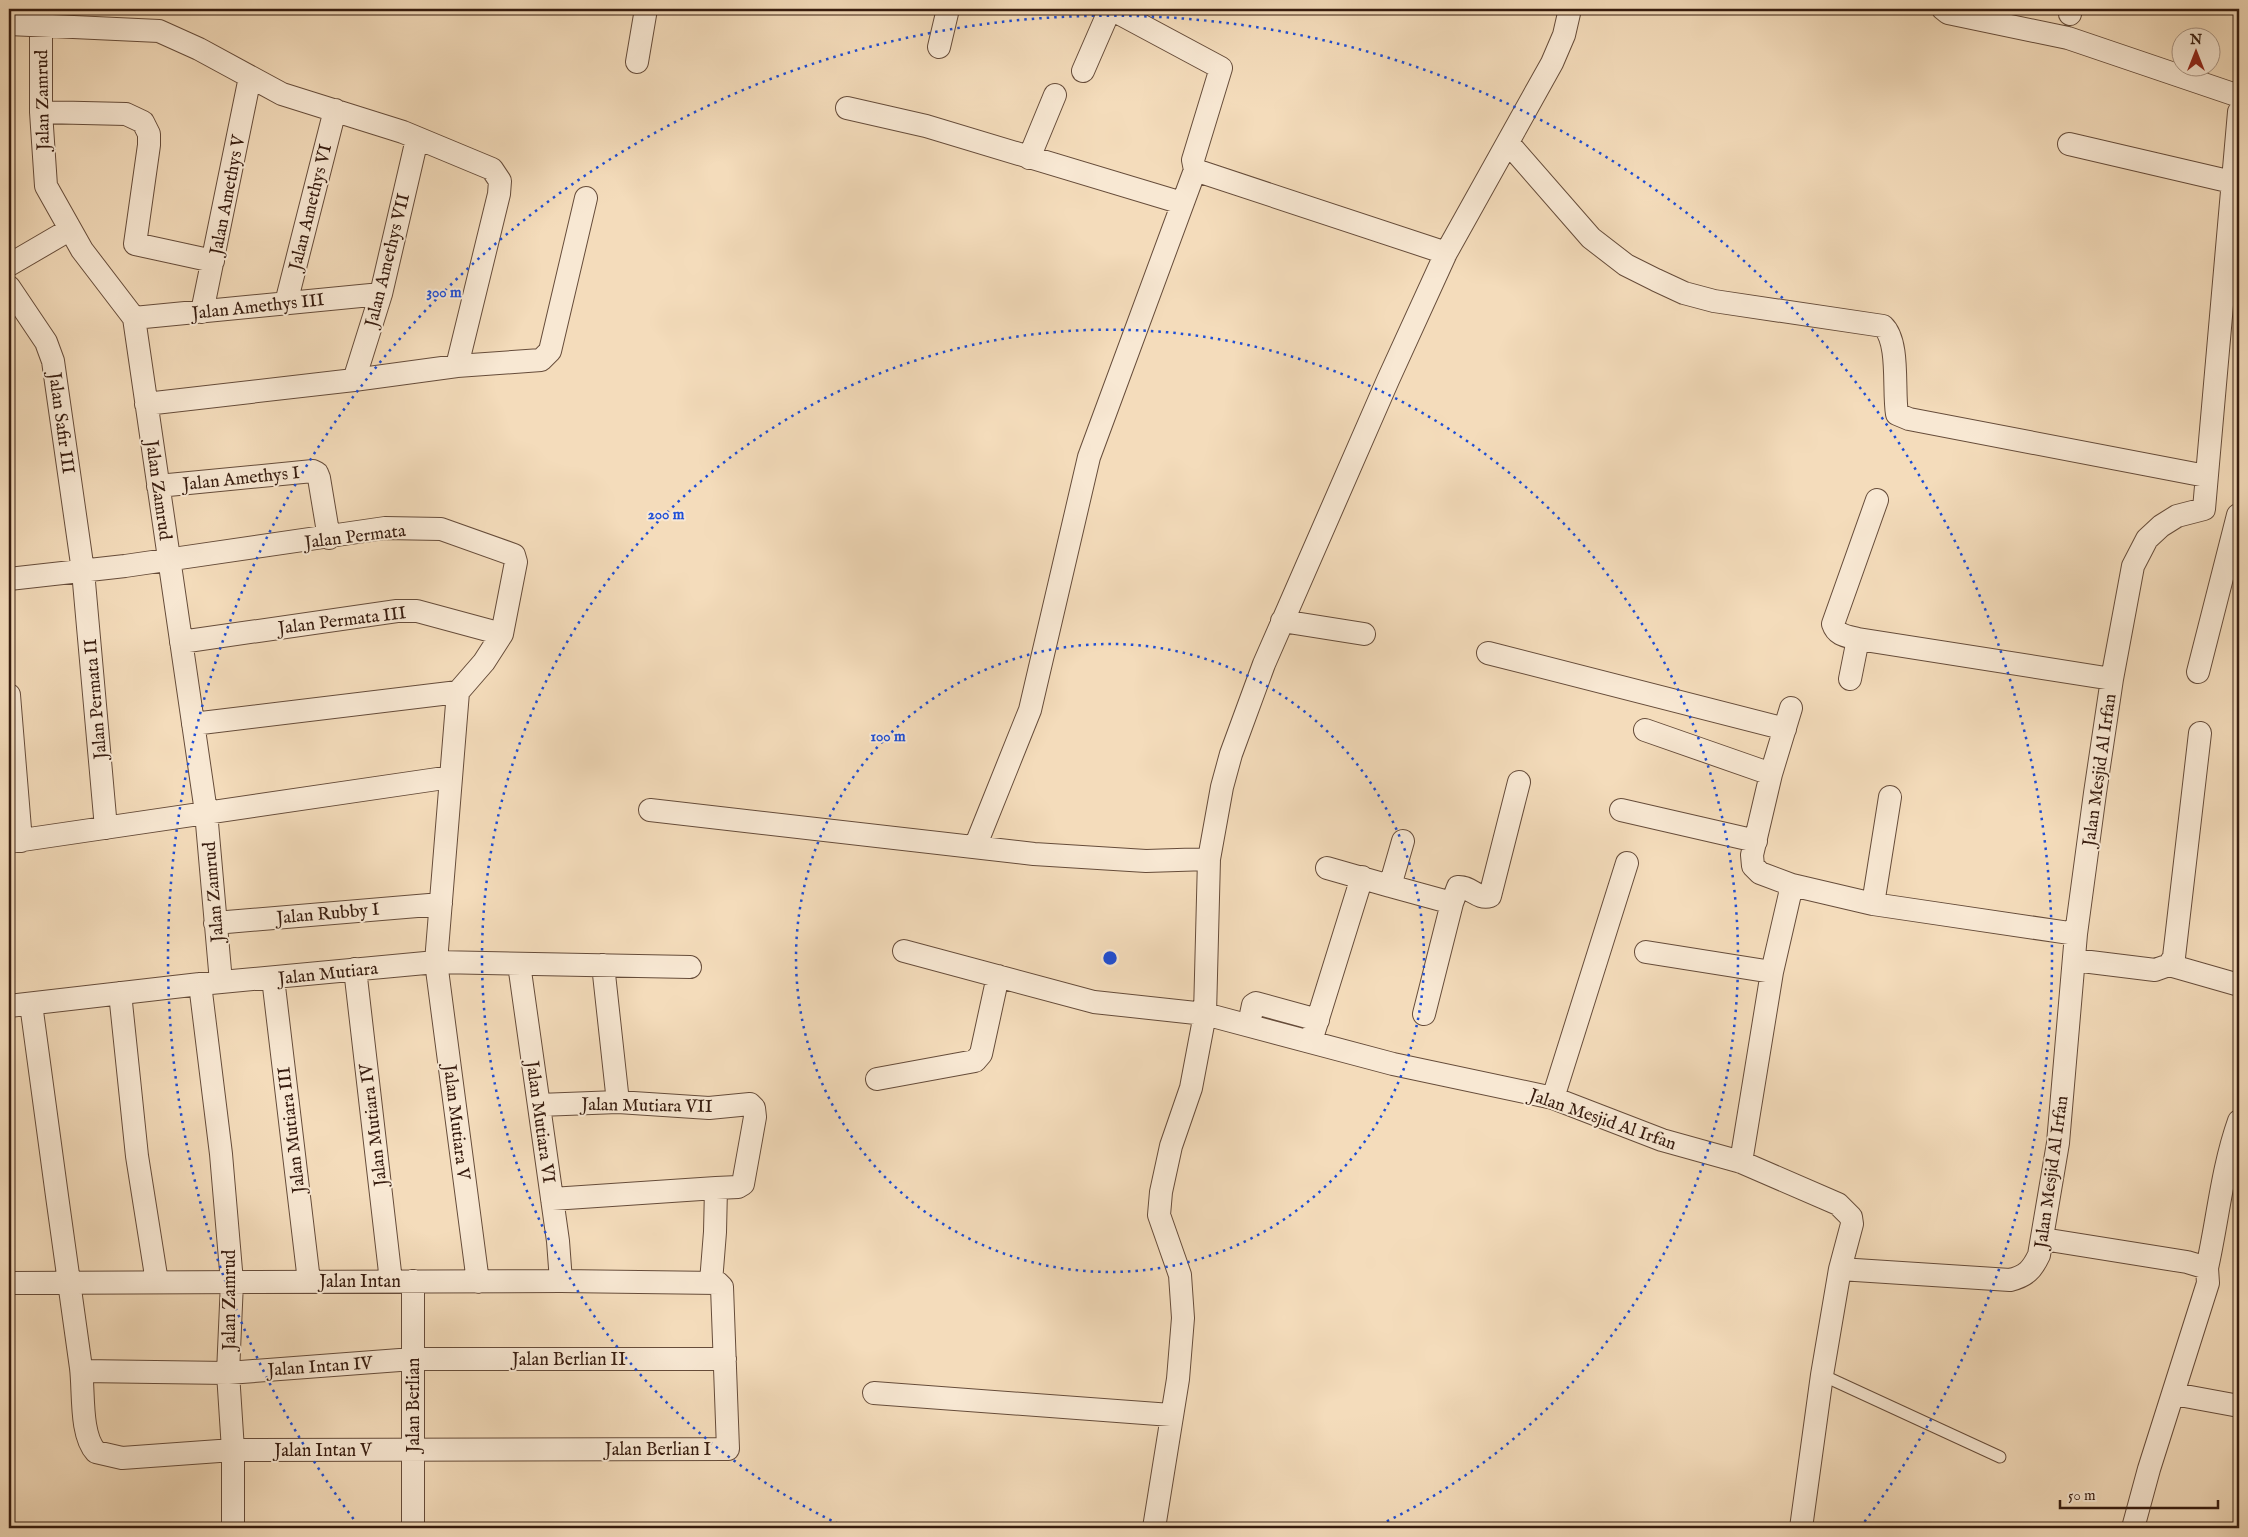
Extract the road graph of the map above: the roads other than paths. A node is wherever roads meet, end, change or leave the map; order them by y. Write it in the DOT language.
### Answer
graph roads {
  1 [pos="646,9"];
  2 [pos="948,9"];
  3 [pos="1110,9"];
  4 [pos="1570,9"];
  5 [pos="1942,9"];
  6 [pos="9,24"];
  7 [pos="40,24"];
  8 [pos="939,47"];
  9 [pos="637,62"];
  10 [pos="1083,71"];
  11 [pos="250,77"];
  12 [pos="1055,95"];
  13 [pos="2239,96"];
  14 [pos="847,108"];
  15 [pos="335,110"];
  16 [pos="41,112"];
  17 [pos="2239,112"];
  18 [pos="418,139"];
  19 [pos="1508,144"];
  20 [pos="2069,144"];
  21 [pos="1029,158"];
  22 [pos="1194,170"];
  23 [pos="2232,182"];
  24 [pos="586,198"];
  25 [pos="1182,203"];
  26 [pos="69,230"];
  27 [pos="1446,253"];
  28 [pos="213,261"];
  29 [pos="9,266"];
  30 [pos="9,287"];
  31 [pos="381,294"];
  32 [pos="286,303"];
  33 [pos="202,312"];
  34 [pos="134,318"];
  35 [pos="457,366"];
  36 [pos="354,380"];
  37 [pos="146,404"];
  38 [pos="2206,476"];
  39 [pos="158,486"];
  40 [pos="1877,500"];
  41 [pos="2204,508"];
  42 [pos="2238,515"];
  43 [pos="329,538"];
  44 [pos="169,560"];
  45 [pos="83,571"];
  46 [pos="9,579"];
  47 [pos="1282,621"];
  48 [pos="502,634"];
  49 [pos="1364,634"];
  50 [pos="1858,640"];
  51 [pos="181,642"];
  52 [pos="1488,653"];
  53 [pos="2198,672"];
  54 [pos="1850,679"];
  55 [pos="2112,679"];
  56 [pos="458,692"];
  57 [pos="9,695"];
  58 [pos="193,724"];
  59 [pos="1645,730"];
  60 [pos="2200,732"];
  61 [pos="1771,774"];
  62 [pos="452,777"];
  63 [pos="1519,782"];
  64 [pos="1890,797"];
  65 [pos="650,810"];
  66 [pos="1622,810"];
  67 [pos="206,812"];
  68 [pos="106,828"];
  69 [pos="1756,840"];
  70 [pos="15,841"];
  71 [pos="1403,841"];
  72 [pos="975,847"];
  73 [pos="1210,859"];
  74 [pos="1627,863"];
  75 [pos="1326,868"];
  76 [pos="1362,877"];
  77 [pos="1792,885"];
  78 [pos="1390,886"];
  79 [pos="1452,903"];
  80 [pos="441,904"];
  81 [pos="1873,904"];
  82 [pos="215,923"];
  83 [pos="2076,934"];
  84 [pos="904,951"];
  85 [pos="1646,952"];
  86 [pos="2074,960"];
  87 [pos="436,962"];
  88 [pos="518,964"];
  89 [pos="603,965"];
  90 [pos="2169,965"];
  91 [pos="690,967"];
  92 [pos="355,969"];
  93 [pos="1772,972"];
  94 [pos="998,976"];
  95 [pos="273,978"];
  96 [pos="210,983"];
  97 [pos="2239,985"];
  98 [pos="120,993"];
  99 [pos="31,1004"];
  100 [pos="9,1006"];
  101 [pos="1205,1014"];
  102 [pos="1424,1014"];
  103 [pos="1318,1020"];
  104 [pos="1249,1024"];
  105 [pos="1311,1041"];
  106 [pos="877,1079"];
  107 [pos="1553,1098"];
  108 [pos="618,1102"];
  109 [pos="539,1106"];
  110 [pos="2239,1121"];
  111 [pos="1741,1162"];
  112 [pos="716,1188"];
  113 [pos="552,1199"];
  114 [pos="2043,1239"];
  115 [pos="2207,1268"];
  116 [pos="1840,1269"];
  117 [pos="309,1281"];
  118 [pos="402,1281"];
  119 [pos="561,1281"];
  120 [pos="68,1282"];
  121 [pos="157,1282"];
  122 [pos="232,1282"];
  123 [pos="478,1282"];
  124 [pos="711,1282"];
  125 [pos="9,1283"];
  126 [pos="413,1359"];
  127 [pos="725,1359"];
  128 [pos="82,1371"];
  129 [pos="228,1373"];
  130 [pos="1822,1375"];
  131 [pos="874,1393"];
  132 [pos="2174,1394"];
  133 [pos="2239,1406"];
  134 [pos="1171,1415"];
  135 [pos="413,1449"];
  136 [pos="233,1450"];
  137 [pos="2000,1457"];
  138 [pos="234,1528"];
  139 [pos="413,1528"];
  140 [pos="1154,1528"];
  141 [pos="1801,1528"];
  142 [pos="2133,1528"];
  1 -- 9 [label="street"];
  2 -- 8 [label="street"];
  3 -- 10 [label="street"];
  3 -- 22 [label="street"];
  4 -- 19 [label="street"];
  5 -- 13 [label="street"];
  6 -- 7 [label="street"];
  7 -- 11 [label="street"];
  7 -- 16 [label="street, Jalan Zamrud"];
  11 -- 15 [label="street"];
  11 -- 28 [label="street, Jalan Amethys V"];
  12 -- 21 [label="street"];
  14 -- 21 [label="street"];
  15 -- 18 [label="street"];
  15 -- 32 [label="street, Jalan Amethys VI"];
  16 -- 26 [label="street, Jalan Zamrud"];
  16 -- 28 [label="street"];
  17 -- 23 [label="street"];
  18 -- 31 [label="street, Jalan Amethys VII"];
  18 -- 35 [label="street"];
  19 -- 27 [label="street"];
  19 -- 38 [label="street"];
  20 -- 23 [label="street"];
  21 -- 25 [label="street"];
  22 -- 25 [label="street"];
  22 -- 27 [label="street"];
  23 -- 38 [label="street"];
  24 -- 35 [label="street"];
  25 -- 72 [label="street"];
  26 -- 29 [label="street"];
  26 -- 34 [label="street, Jalan Zamrud"];
  27 -- 47 [label="street"];
  28 -- 33 [label="street, Jalan Amethys V"];
  30 -- 45 [label="street, Jalan Safir III"];
  31 -- 32 [label="street, Jalan Amethys III"];
  31 -- 36 [label="street, Jalan Amethys VII"];
  32 -- 33 [label="street, Jalan Amethys III"];
  33 -- 34 [label="street, Jalan Amethys III"];
  34 -- 37 [label="street, Jalan Zamrud"];
  35 -- 36 [label="street"];
  36 -- 37 [label="street"];
  37 -- 39 [label="street, Jalan Zamrud"];
  38 -- 41 [label="street"];
  39 -- 43 [label="street, Jalan Amethys I"];
  39 -- 44 [label="street, Jalan Zamrud"];
  40 -- 50 [label="street"];
  41 -- 42 [label="street"];
  41 -- 55 [label="street, Jalan Mesjid Al Irfan"];
  42 -- 53 [label="street"];
  43 -- 44 [label="street, Jalan Permata"];
  43 -- 48 [label="street, Jalan Permata"];
  44 -- 45 [label="street, Jalan Permata"];
  44 -- 51 [label="street, Jalan Zamrud"];
  45 -- 46 [label="street, Jalan Permata"];
  45 -- 68 [label="street, Jalan Permata II"];
  47 -- 49 [label="street"];
  47 -- 73 [label="street"];
  48 -- 51 [label="street, Jalan Permata III"];
  48 -- 56 [label="street, Jalan Permata"];
  50 -- 54 [label="street"];
  50 -- 55 [label="street"];
  51 -- 58 [label="street, Jalan Zamrud"];
  52 -- 61 [label="street"];
  55 -- 83 [label="street, Jalan Mesjid Al Irfan"];
  56 -- 58 [label="street"];
  56 -- 62 [label="street"];
  57 -- 70 [label="street"];
  58 -- 67 [label="street, Jalan Zamrud"];
  59 -- 61 [label="street"];
  60 -- 90 [label="street"];
  61 -- 69 [label="street"];
  62 -- 67 [label="street"];
  62 -- 80 [label="street"];
  63 -- 79 [label="street"];
  64 -- 81 [label="street"];
  65 -- 72 [label="street"];
  66 -- 69 [label="street"];
  67 -- 68 [label="street"];
  67 -- 82 [label="street, Jalan Zamrud"];
  68 -- 70 [label="street"];
  69 -- 77 [label="street"];
  71 -- 78 [label="street"];
  72 -- 73 [label="street"];
  73 -- 101 [label="street"];
  74 -- 107 [label="street"];
  75 -- 76 [label="street"];
  76 -- 78 [label="street"];
  76 -- 103 [label="street"];
  77 -- 81 [label="street"];
  77 -- 93 [label="street"];
  78 -- 79 [label="street"];
  79 -- 102 [label="street"];
  80 -- 82 [label="street, Jalan Rubby I"];
  80 -- 87 [label="street"];
  81 -- 83 [label="street"];
  82 -- 96 [label="street, Jalan Zamrud"];
  83 -- 86 [label="street, Jalan Mesjid Al Irfan"];
  84 -- 94 [label="street, Jalan Mesjid Al Irfan"];
  85 -- 93 [label="street"];
  86 -- 90 [label="street"];
  86 -- 114 [label="street, Jalan Mesjid Al Irfan"];
  87 -- 88 [label="street, Jalan Mutiara"];
  87 -- 92 [label="street, Jalan Mutiara"];
  87 -- 123 [label="street, Jalan Mutiara V"];
  88 -- 89 [label="street, Jalan Mutiara"];
  88 -- 109 [label="street, Jalan Mutiara VI"];
  89 -- 91 [label="street, Jalan Mutiara"];
  89 -- 108 [label="street"];
  90 -- 97 [label="street"];
  92 -- 95 [label="street, Jalan Mutiara"];
  92 -- 118 [label="street, Jalan Mutiara IV"];
  93 -- 111 [label="street"];
  94 -- 101 [label="street, Jalan Mesjid Al Irfan"];
  94 -- 106 [label="street"];
  95 -- 96 [label="street, Jalan Mutiara"];
  95 -- 117 [label="street, Jalan Mutiara III"];
  96 -- 98 [label="street, Jalan Mutiara"];
  96 -- 122 [label="street, Jalan Zamrud"];
  98 -- 99 [label="street, Jalan Mutiara"];
  98 -- 121 [label="street"];
  99 -- 100 [label="street, Jalan Mutiara"];
  99 -- 120 [label="street"];
  101 -- 104 [label="street, Jalan Mesjid Al Irfan"];
  101 -- 134 [label="street"];
  103 -- 104 [label="street"];
  103 -- 105 [label="street"];
  104 -- 105 [label="street, Jalan Mesjid Al Irfan"];
  105 -- 107 [label="street, Jalan Mesjid Al Irfan"];
  107 -- 111 [label="street, Jalan Mesjid Al Irfan"];
  108 -- 109 [label="street, Jalan Mutiara VII"];
  108 -- 112 [label="street, Jalan Mutiara VII"];
  109 -- 113 [label="street, Jalan Mutiara VI"];
  110 -- 115 [label="street"];
  111 -- 116 [label="street, Jalan Mesjid Al Irfan"];
  112 -- 113 [label="street"];
  112 -- 124 [label="street"];
  113 -- 119 [label="street, Jalan Mutiara VI"];
  114 -- 115 [label="street"];
  114 -- 116 [label="street, Jalan Mesjid Al Irfan"];
  115 -- 132 [label="street"];
  116 -- 130 [label="street, Jalan Mesjid Al Irfan"];
  117 -- 118 [label="street, Jalan Intan"];
  117 -- 122 [label="street, Jalan Intan"];
  118 -- 123 [label="street, Jalan Intan"];
  118 -- 126 [label="street, Jalan Berlian"];
  119 -- 123 [label="street, Jalan Intan"];
  119 -- 124 [label="street, Jalan Intan"];
  120 -- 121 [label="street, Jalan Intan"];
  120 -- 125 [label="street, Jalan Intan"];
  120 -- 128 [label="street"];
  121 -- 122 [label="street, Jalan Intan"];
  122 -- 129 [label="street, Jalan Zamrud"];
  124 -- 127 [label="street, Jalan Berlian I"];
  126 -- 127 [label="street, Jalan Berlian II"];
  126 -- 129 [label="street, Jalan Intan IV"];
  126 -- 135 [label="street, Jalan Berlian"];
  127 -- 135 [label="street, Jalan Berlian I"];
  128 -- 129 [label="street, Jalan Intan IV"];
  128 -- 136 [label="street, Jalan Intan V"];
  129 -- 136 [label="street, Jalan Zamrud"];
  130 -- 137 [label="lane"];
  130 -- 141 [label="street, Jalan Mesjid Al Irfan"];
  131 -- 134 [label="street"];
  132 -- 133 [label="street"];
  132 -- 142 [label="street"];
  134 -- 140 [label="street"];
  135 -- 136 [label="street, Jalan Intan V"];
  135 -- 139 [label="street, Jalan Berlian"];
  136 -- 138 [label="street, Jalan Zamrud"];
}
